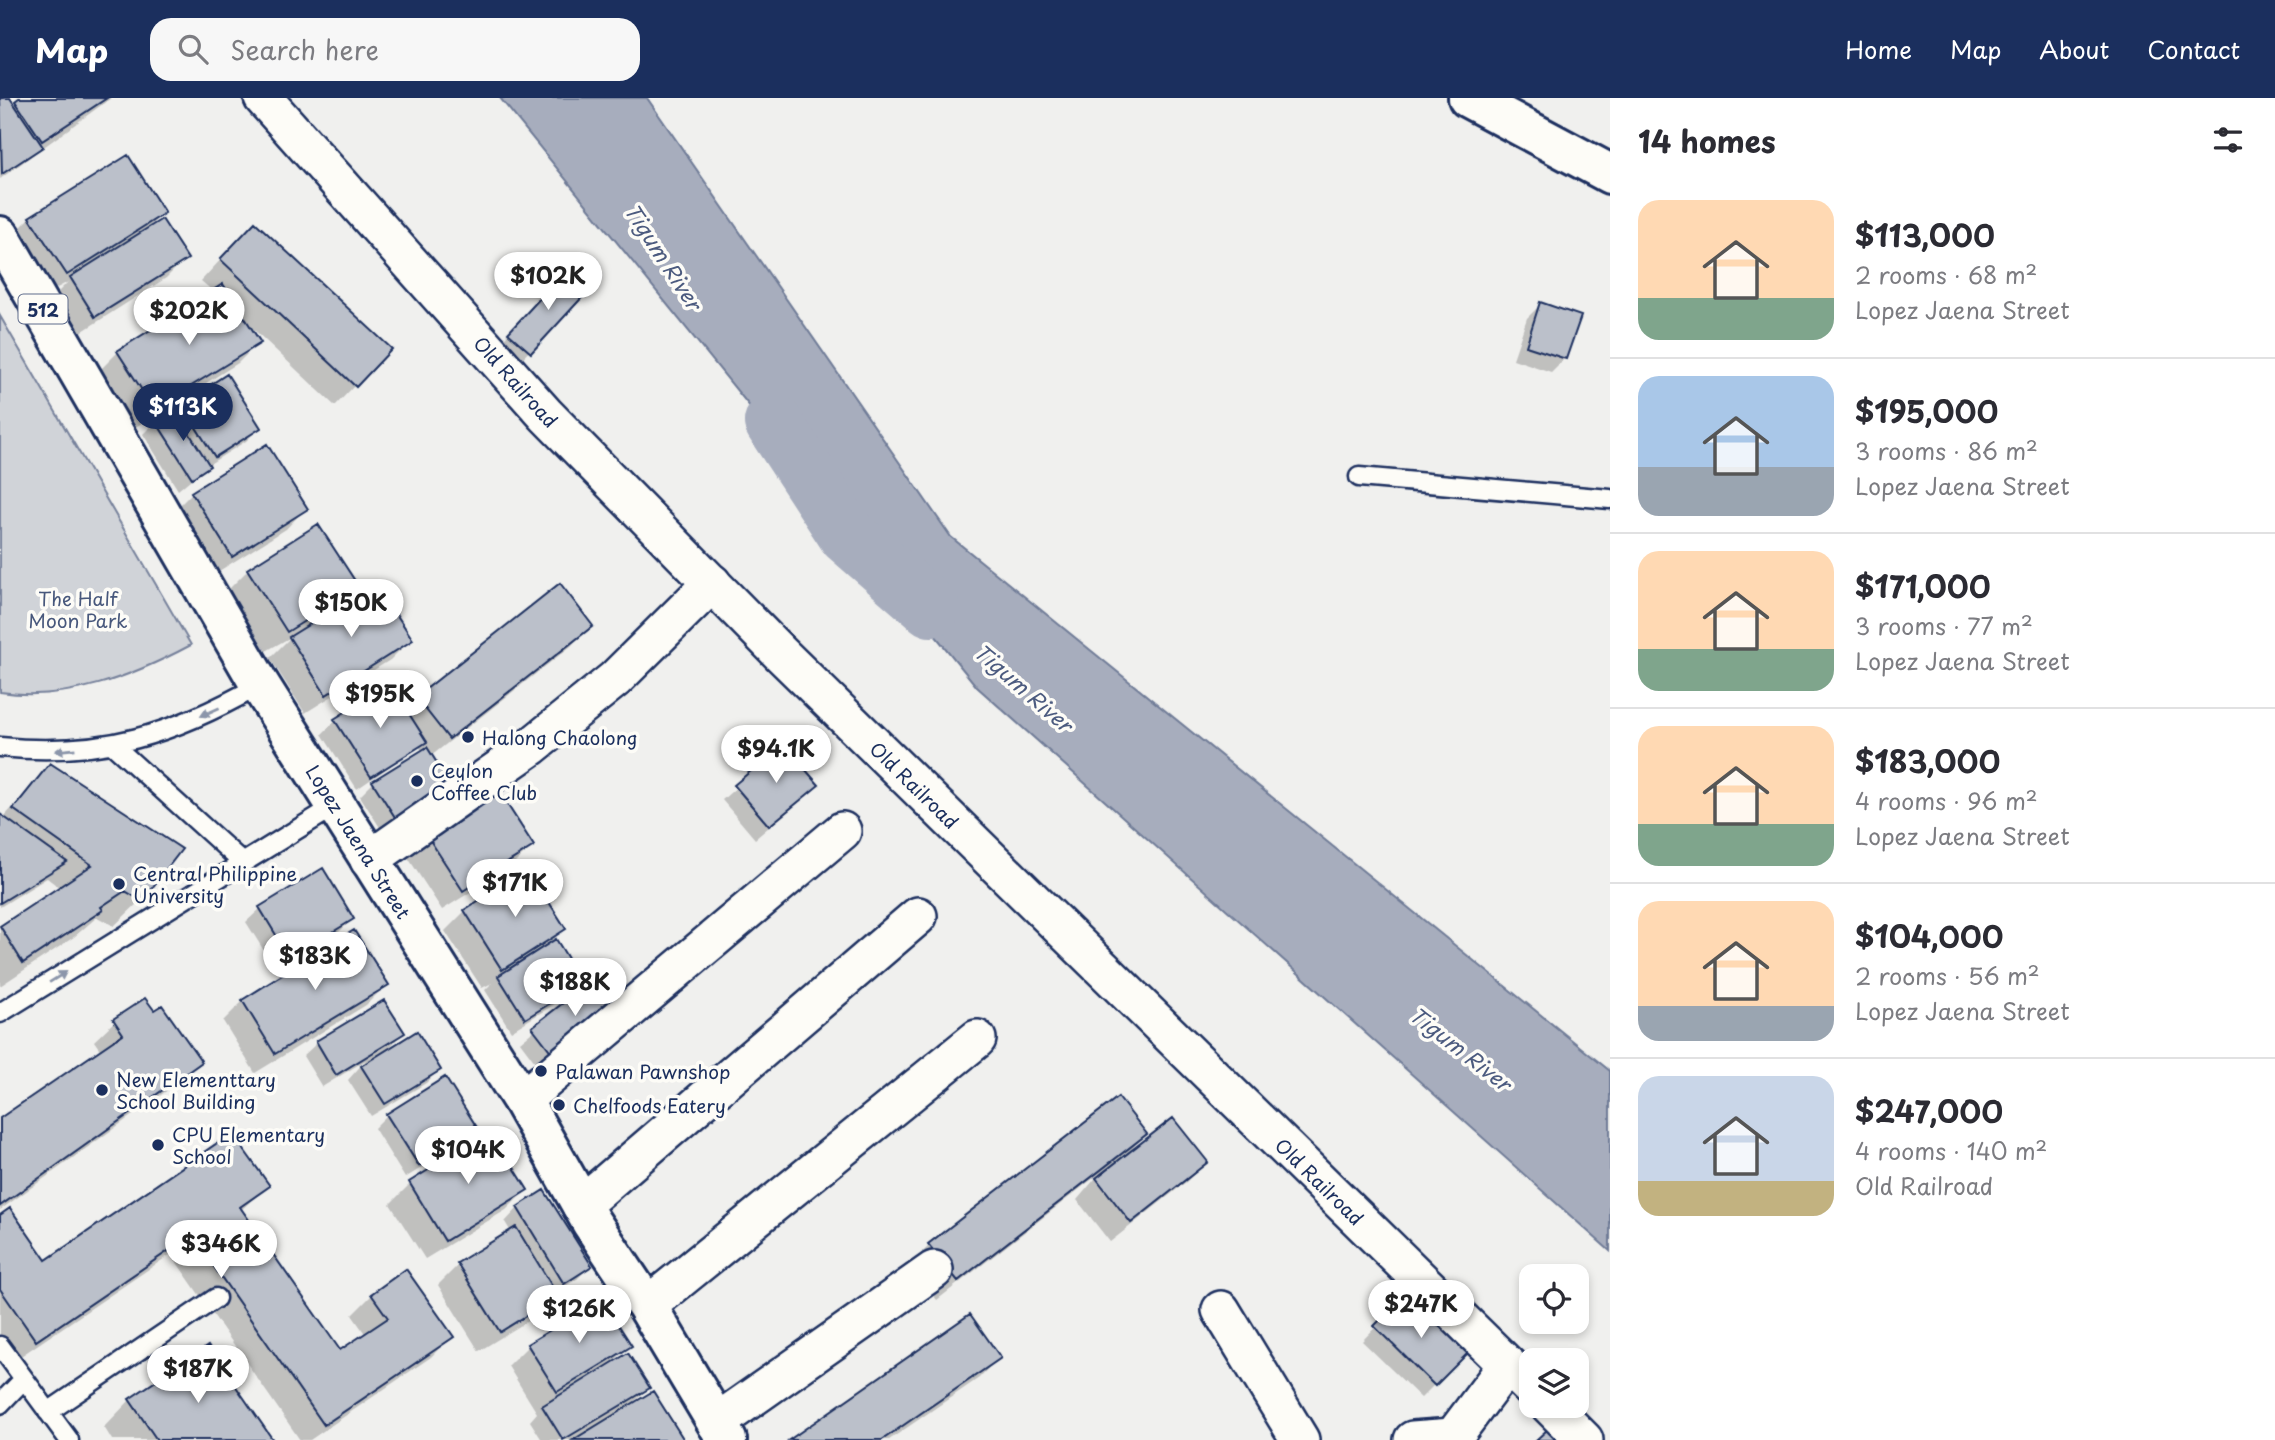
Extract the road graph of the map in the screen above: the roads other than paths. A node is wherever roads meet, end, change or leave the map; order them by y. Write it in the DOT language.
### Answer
graph roads {
  1 [pos="263,98"];
  2 [pos="1468,98"];
  3 [pos="1610,174"];
  4 [pos="0,236"];
  5 [pos="1359,477"];
  6 [pos="1610,499"];
  7 [pos="712,583"];
  8 [pos="260,685"];
  9 [pos="113,745"];
  10 [pos="0,747"];
  11 [pos="335,806"];
  12 [pos="842,831"];
  13 [pos="369,860"];
  14 [pos="242,862"];
  15 [pos="918,916"];
  16 [pos="0,1013"];
  17 [pos="977,1039"];
  18 [pos="522,1100"];
  19 [pos="581,1205"];
  20 [pos="934,1270"];
  21 [pos="216,1297"];
  22 [pos="647,1306"];
  23 [pos="1222,1310"];
  24 [pos="0,1346"];
  25 [pos="1519,1376"];
  26 [pos="24,1379"];
  27 [pos="0,1404"];
  28 [pos="48,1412"];
  29 [pos="1562,1418"];
  30 [pos="722,1431"];
  31 [pos="1454,1438"];
  32 [pos="69,1440"];
  33 [pos="1300,1440"];
  34 [pos="1413,1440"];
  35 [pos="1584,1440"];
  1 -- 7 [label="street, Old Railroad"];
  2 -- 3 [label="main road"];
  4 -- 8 [label="main road, Lopez Jaena Street / 512"];
  5 -- 6 [label="lane"];
  7 -- 13 [label="street"];
  7 -- 25 [label="street, Old Railroad"];
  8 -- 9 [label="lane, one-way"];
  8 -- 11 [label="main road, Lopez Jaena Street / 512"];
  9 -- 10 [label="lane, one-way"];
  9 -- 14 [label="lane"];
  11 -- 13 [label="main road, Lopez Jaena Street / 512"];
  11 -- 14 [label="lane"];
  12 -- 18 [label="street"];
  13 -- 18 [label="main road, Lopez Jaena Street / 512"];
  16 -- 14 [label="lane, one-way"];
  15 -- 19 [label="street"];
  17 -- 22 [label="street"];
  18 -- 19 [label="main road, Lopez Jaena Street / 512"];
  19 -- 22 [label="main road, Lopez Jaena Street / 512"];
  20 -- 30 [label="street"];
  21 -- 28 [label="lane"];
  22 -- 30 [label="main road, Lopez Jaena Street / 512"];
  23 -- 33 [label="street"];
  24 -- 26 [label="lane"];
  25 -- 31 [label="street"];
  26 -- 27 [label="lane"];
  26 -- 28 [label="lane"];
  28 -- 32 [label="lane"];
  29 -- 35 [label="street"];
  31 -- 34 [label="street"];
}
